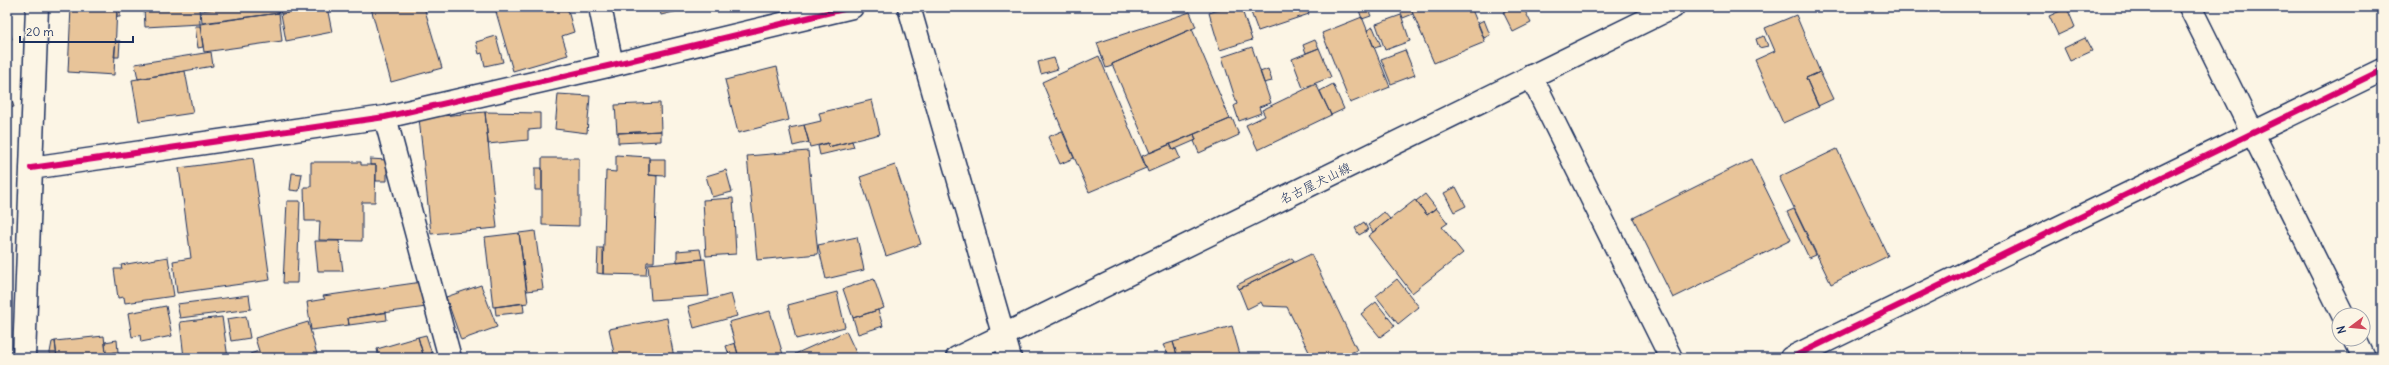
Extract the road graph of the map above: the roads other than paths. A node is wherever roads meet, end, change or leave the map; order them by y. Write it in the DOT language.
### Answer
graph roads {
  1 [pos="37,7"];
  2 [pos="600,7"];
  3 [pos="852,7"];
  4 [pos="909,7"];
  5 [pos="1673,7"];
  6 [pos="2190,7"];
  7 [pos="612,65"];
  8 [pos="2382,70"];
  9 [pos="1531,76"];
  10 [pos="385,117"];
  11 [pos="2254,133"];
  12 [pos="31,168"];
  13 [pos="2339,307"];
  14 [pos="1002,336"];
  15 [pos="2359,347"];
  16 [pos="24,358"];
  17 [pos="450,358"];
  18 [pos="957,358"];
  19 [pos="1010,358"];
  20 [pos="1671,358"];
  21 [pos="1791,358"];
  22 [pos="2364,358"];
  1 -- 12 [label="street"];
  2 -- 7 [label="street"];
  3 -- 7 [label="street"];
  4 -- 14 [label="street"];
  5 -- 9 [label="street, 名古屋犬山線"];
  6 -- 11 [label="street"];
  7 -- 10 [label="street"];
  8 -- 11 [label="street"];
  9 -- 14 [label="street, 名古屋犬山線"];
  9 -- 20 [label="street"];
  10 -- 12 [label="street"];
  10 -- 17 [label="street"];
  11 -- 13 [label="street"];
  11 -- 21 [label="street"];
  12 -- 16 [label="street"];
  14 -- 18 [label="street, 名古屋犬山線"];
  14 -- 19 [label="street"];
  15 -- 22 [label="street"];
}
